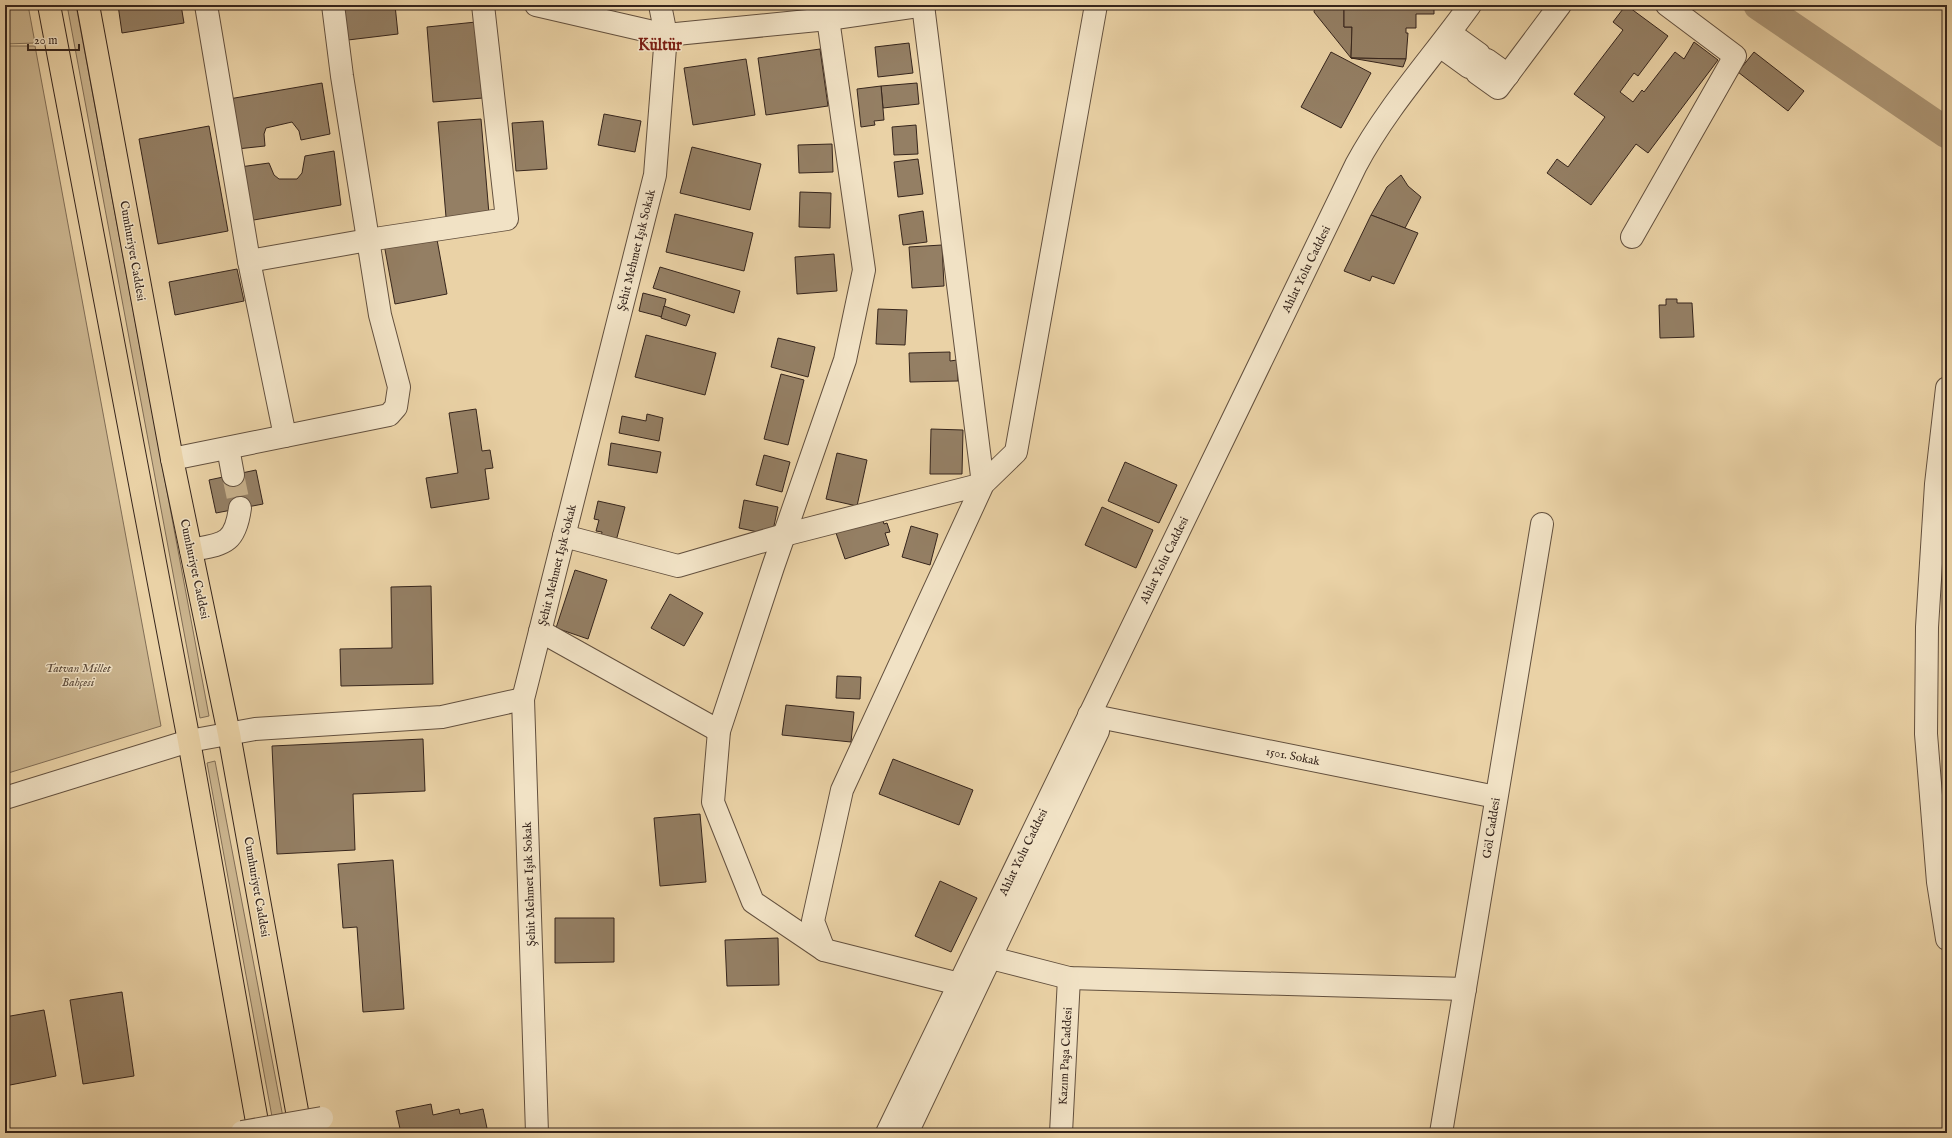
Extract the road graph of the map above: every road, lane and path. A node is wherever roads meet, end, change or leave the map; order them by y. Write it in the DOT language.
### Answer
graph roads {
  1 [pos="48,5"];
  2 [pos="88,5"];
  3 [pos="206,5"];
  4 [pos="333,5"];
  5 [pos="483,5"];
  6 [pos="536,5"];
  7 [pos="660,5"];
  8 [pos="924,5"];
  9 [pos="1096,5"];
  10 [pos="1470,5"];
  11 [pos="1487,5"];
  12 [pos="1560,5"];
  13 [pos="1667,5"];
  14 [pos="827,12"];
  15 [pos="666,35"];
  16 [pos="1450,43"];
  17 [pos="1632,237"];
  18 [pos="368,240"];
  19 [pos="249,261"];
  20 [pos="1947,388"];
  21 [pos="285,436"];
  22 [pos="228,448"];
  23 [pos="172,459"];
  24 [pos="233,475"];
  25 [pos="983,484"];
  26 [pos="240,508"];
  27 [pos="1542,524"];
  28 [pos="784,535"];
  29 [pos="564,536"];
  30 [pos="191,550"];
  31 [pos="540,631"];
  32 [pos="523,699"];
  33 [pos="1097,717"];
  34 [pos="719,731"];
  35 [pos="229,734"];
  36 [pos="189,741"];
  37 [pos="1496,797"];
  38 [pos="5,798"];
  39 [pos="1947,939"];
  40 [pos="824,950"];
  41 [pos="983,954"];
  42 [pos="1069,978"];
  43 [pos="967,987"];
  44 [pos="1465,989"];
  45 [pos="322,1118"];
  46 [pos="250,1132"];
  47 [pos="301,1133"];
  48 [pos="537,1133"];
  49 [pos="887,1133"];
  50 [pos="907,1133"];
  51 [pos="1062,1133"];
  52 [pos="1441,1133"];
  1 -- 36 [label="highway"];
  2 -- 23 [label="highway, Cumhuriyet Caddesi"];
  3 -- 19 [label="street"];
  4 -- 18 [label="street"];
  5 -- 18 [label="street"];
  6 -- 15 [label="street"];
  7 -- 15 [label="street, Şehit Mehmet Işık Sokak"];
  8 -- 14 [label="street"];
  8 -- 25 [label="street"];
  9 -- 25 [label="street"];
  10 -- 16 [label="street, Ahlat Yolu Caddesi"];
  11 -- 16 [label="street, Ahlat Yolu Caddesi"];
  12 -- 16 [label="street"];
  13 -- 17 [label="street"];
  14 -- 15 [label="street"];
  14 -- 28 [label="street"];
  15 -- 29 [label="street, Şehit Mehmet Işık Sokak"];
  16 -- 33 [label="street, Ahlat Yolu Caddesi"];
  18 -- 19 [label="street"];
  18 -- 21 [label="street"];
  19 -- 21 [label="street"];
  20 -- 39 [label="street"];
  21 -- 22 [label="street"];
  22 -- 23 [label="street"];
  22 -- 24 [label="street"];
  23 -- 30 [label="highway, Cumhuriyet Caddesi"];
  25 -- 28 [label="street"];
  25 -- 40 [label="street"];
  26 -- 30 [label="street"];
  27 -- 37 [label="street, Göl Caddesi"];
  28 -- 29 [label="street"];
  28 -- 34 [label="street"];
  29 -- 31 [label="street, Şehit Mehmet Işık Sokak"];
  30 -- 35 [label="highway, Cumhuriyet Caddesi"];
  31 -- 32 [label="street, Şehit Mehmet Işık Sokak"];
  31 -- 34 [label="street"];
  32 -- 35 [label="street"];
  32 -- 48 [label="street, Şehit Mehmet Işık Sokak"];
  33 -- 37 [label="street, 1501. Sokak"];
  33 -- 41 [label="street, Ahlat Yolu Caddesi"];
  34 -- 40 [label="street"];
  35 -- 36 [label="street"];
  35 -- 47 [label="highway, Cumhuriyet Caddesi"];
  36 -- 38 [label="street"];
  36 -- 46 [label="highway"];
  37 -- 44 [label="street, Göl Caddesi"];
  40 -- 43 [label="street"];
  41 -- 42 [label="street"];
  41 -- 43 [label="street, Ahlat Yolu Caddesi"];
  42 -- 44 [label="street"];
  42 -- 51 [label="street, Kazım Paşa Caddesi"];
  43 -- 49 [label="street, Ahlat Yolu Caddesi"];
  43 -- 50 [label="street, Ahlat Yolu Caddesi"];
  44 -- 52 [label="street, Göl Caddesi"];
  45 -- 46 [label="street, bridge"];
}
